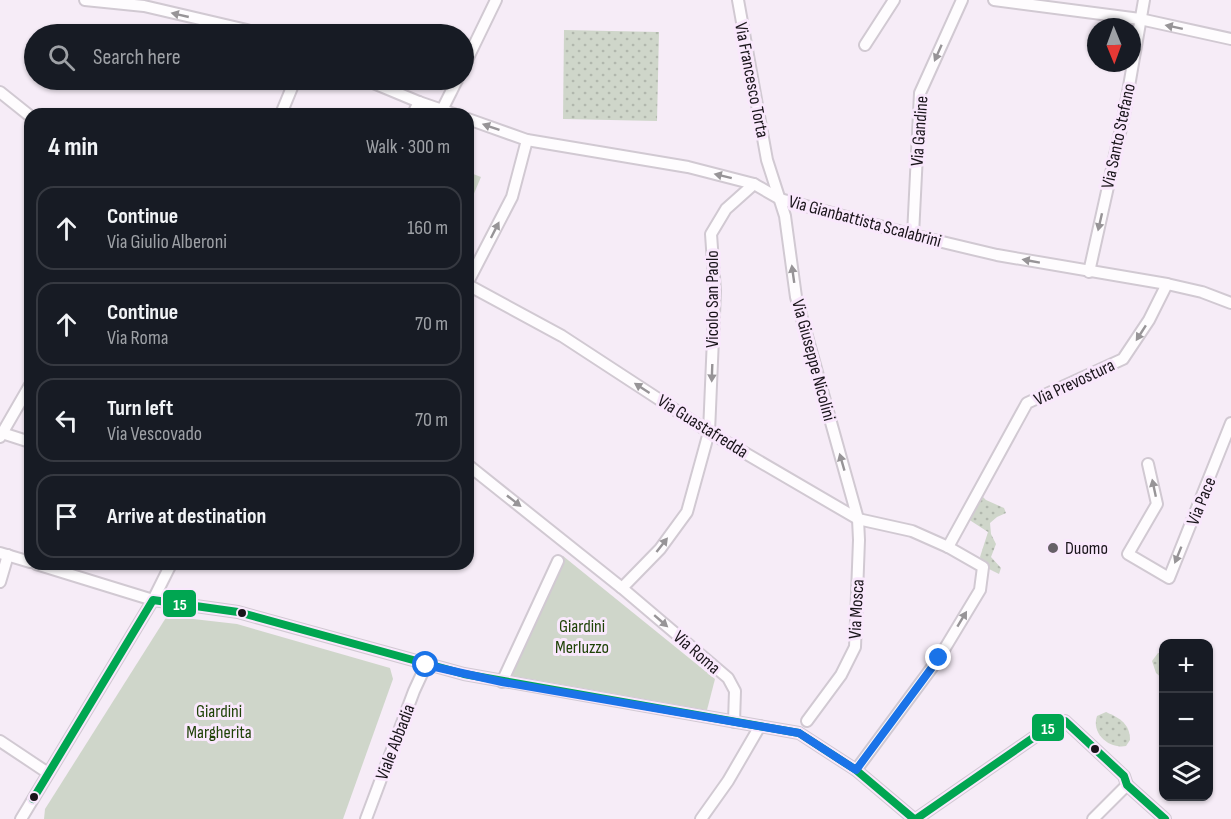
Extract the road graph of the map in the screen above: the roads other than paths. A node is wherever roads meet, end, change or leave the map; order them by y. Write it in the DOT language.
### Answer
graph roads {
  1 [pos="85,0"];
  2 [pos="496,0"];
  3 [pos="738,0"];
  4 [pos="894,0"];
  5 [pos="962,0"];
  6 [pos="994,0"];
  7 [pos="1144,0"];
  8 [pos="145,3"];
  9 [pos="1125,18"];
  10 [pos="1140,18"];
  11 [pos="1141,20"];
  12 [pos="224,24"];
  13 [pos="1231,39"];
  14 [pos="474,45"];
  15 [pos="865,45"];
  16 [pos="1131,72"];
  17 [pos="291,90"];
  18 [pos="390,90"];
  19 [pos="452,90"];
  20 [pos="0,92"];
  21 [pos="419,102"];
  22 [pos="283,108"];
  23 [pos="416,108"];
  24 [pos="436,108"];
  25 [pos="443,108"];
  26 [pos="24,111"];
  27 [pos="474,121"];
  28 [pos="527,140"];
  29 [pos="754,184"];
  30 [pos="780,199"];
  31 [pos="913,235"];
  32 [pos="474,272"];
  33 [pos="1089,272"];
  34 [pos="1167,284"];
  35 [pos="474,287"];
  36 [pos="1231,303"];
  37 [pos="24,395"];
  38 [pos="1231,423"];
  39 [pos="709,432"];
  40 [pos="1,435"];
  41 [pos="24,441"];
  42 [pos="1148,464"];
  43 [pos="474,470"];
  44 [pos="858,519"];
  45 [pos="948,547"];
  46 [pos="4,554"];
  47 [pos="24,560"];
  48 [pos="558,561"];
  49 [pos="56,570"];
  50 [pos="168,570"];
  51 [pos="0,582"];
  52 [pos="622,588"];
  53 [pos="153,600"];
  54 [pos="426,665"];
  55 [pos="502,682"];
  56 [pos="807,721"];
  57 [pos="734,722"];
  58 [pos="760,726"];
  59 [pos="0,741"];
  60 [pos="856,770"];
  61 [pos="48,773"];
  62 [pos="1127,785"];
  63 [pos="21,819"];
  64 [pos="366,819"];
  65 [pos="701,819"];
  66 [pos="915,819"];
  67 [pos="1093,819"];
  68 [pos="1165,819"];
  1 -- 8 [label="street"];
  2 -- 14 [label="street"];
  3 -- 30 [label="street, Via Francesco Torta"];
  4 -- 15 [label="street"];
  5 -- 31 [label="street, Via Gandine, one-way"];
  6 -- 9 [label="street"];
  7 -- 10 [label="street, Via Santo Stefano"];
  12 -- 8 [label="street, one-way"];
  13 -- 11 [label="street, one-way"];
  16 -- 33 [label="street, Via Santo Stefano, one-way"];
  17 -- 22 [label="street"];
  18 -- 21 [label="street"];
  19 -- 25 [label="street"];
  20 -- 26 [label="street"];
  21 -- 23 [label="street"];
  21 -- 24 [label="street"];
  28 -- 27 [label="street, Via Gianbattista Scalabrini, one-way"];
  29 -- 28 [label="street, Via Gianbattista Scalabrini, one-way"];
  32 -- 28 [label="street, one-way"];
  29 -- 30 [label="street, Via Gianbattista Scalabrini"];
  29 -- 39 [label="street, Vicolo San Paolo, one-way"];
  30 -- 31 [label="street, Via Gianbattista Scalabrini"];
  44 -- 30 [label="street, Via Giuseppe Nicolini, one-way"];
  33 -- 31 [label="street, Via Gianbattista Scalabrini, one-way"];
  33 -- 34 [label="street, Via Gianbattista Scalabrini"];
  34 -- 36 [label="street, Via Gianbattista Scalabrini"];
  34 -- 45 [label="street, Via Prevostura, one-way"];
  39 -- 35 [label="street, Via Guastafredda, one-way"];
  37 -- 40 [label="street"];
  38 -- 42 [label="street, Via Pace, one-way"];
  39 -- 44 [label="street, Via Guastafredda"];
  52 -- 39 [label="street, Vicolo San Paolo, one-way"];
  40 -- 41 [label="street"];
  43 -- 52 [label="street, Via Roma, one-way"];
  44 -- 45 [label="street, Via Guastafredda"];
  44 -- 56 [label="street, Via Mosca"];
  60 -- 45 [label="street, Via Guastafredda, one-way"];
  46 -- 47 [label="street"];
  46 -- 51 [label="street"];
  48 -- 55 [label="street"];
  49 -- 53 [label="street"];
  50 -- 53 [label="street"];
  52 -- 57 [label="street, Via Roma, one-way"];
  53 -- 54 [label="street"];
  53 -- 61 [label="street"];
  54 -- 55 [label="street"];
  54 -- 64 [label="street, Viale Abbadia"];
  55 -- 57 [label="street"];
  57 -- 58 [label="street"];
  58 -- 60 [label="street"];
  58 -- 65 [label="street"];
  59 -- 61 [label="street"];
  60 -- 66 [label="street"];
  61 -- 63 [label="street"];
  62 -- 66 [label="street"];
  62 -- 67 [label="street"];
  62 -- 68 [label="street"];
}
